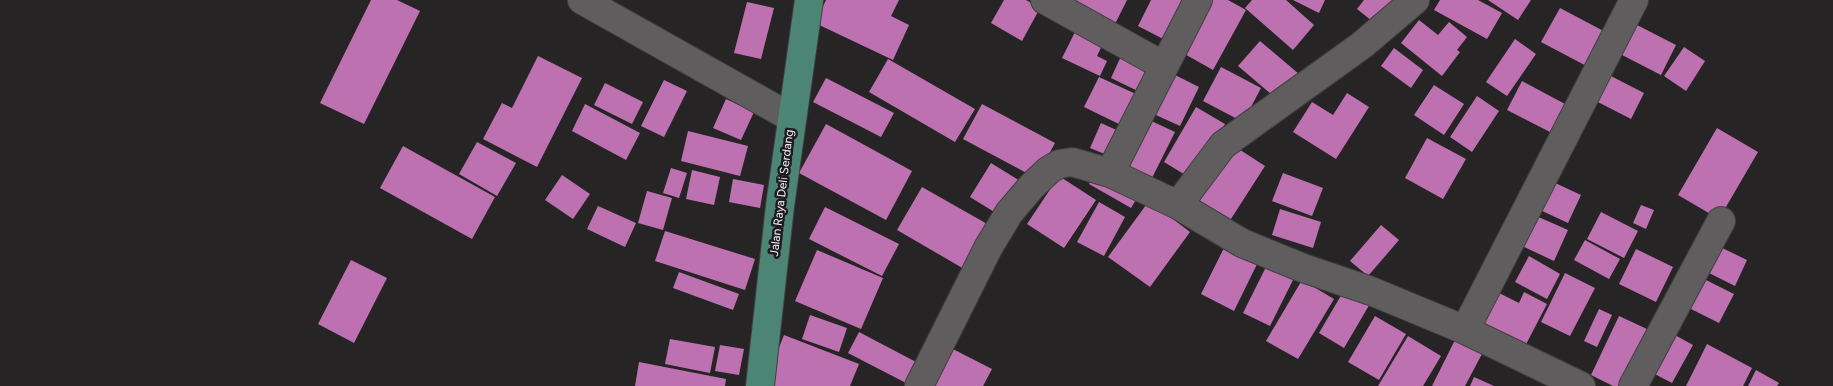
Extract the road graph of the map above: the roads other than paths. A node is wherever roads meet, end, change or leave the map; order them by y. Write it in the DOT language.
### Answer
graph roads {
  1 [pos="582,0"];
  2 [pos="809,0"];
  3 [pos="1045,0"];
  4 [pos="1198,0"];
  5 [pos="1415,0"];
  6 [pos="1634,0"];
  7 [pos="1164,66"];
  8 [pos="792,118"];
  9 [pos="1110,173"];
  10 [pos="1178,205"];
  11 [pos="1722,222"];
  12 [pos="1465,330"];
  13 [pos="760,386"];
  14 [pos="919,386"];
  15 [pos="1581,386"];
  16 [pos="1633,386"];
  1 -- 8 [label="street"];
  2 -- 8 [label="main road, Jalan Raya Deli Serdang"];
  3 -- 7 [label="street"];
  4 -- 7 [label="street"];
  5 -- 10 [label="street"];
  6 -- 12 [label="street"];
  7 -- 9 [label="street"];
  8 -- 13 [label="main road, Jalan Raya Deli Serdang"];
  9 -- 10 [label="street"];
  9 -- 14 [label="street"];
  10 -- 12 [label="street"];
  11 -- 16 [label="street"];
  12 -- 15 [label="street"];
}
